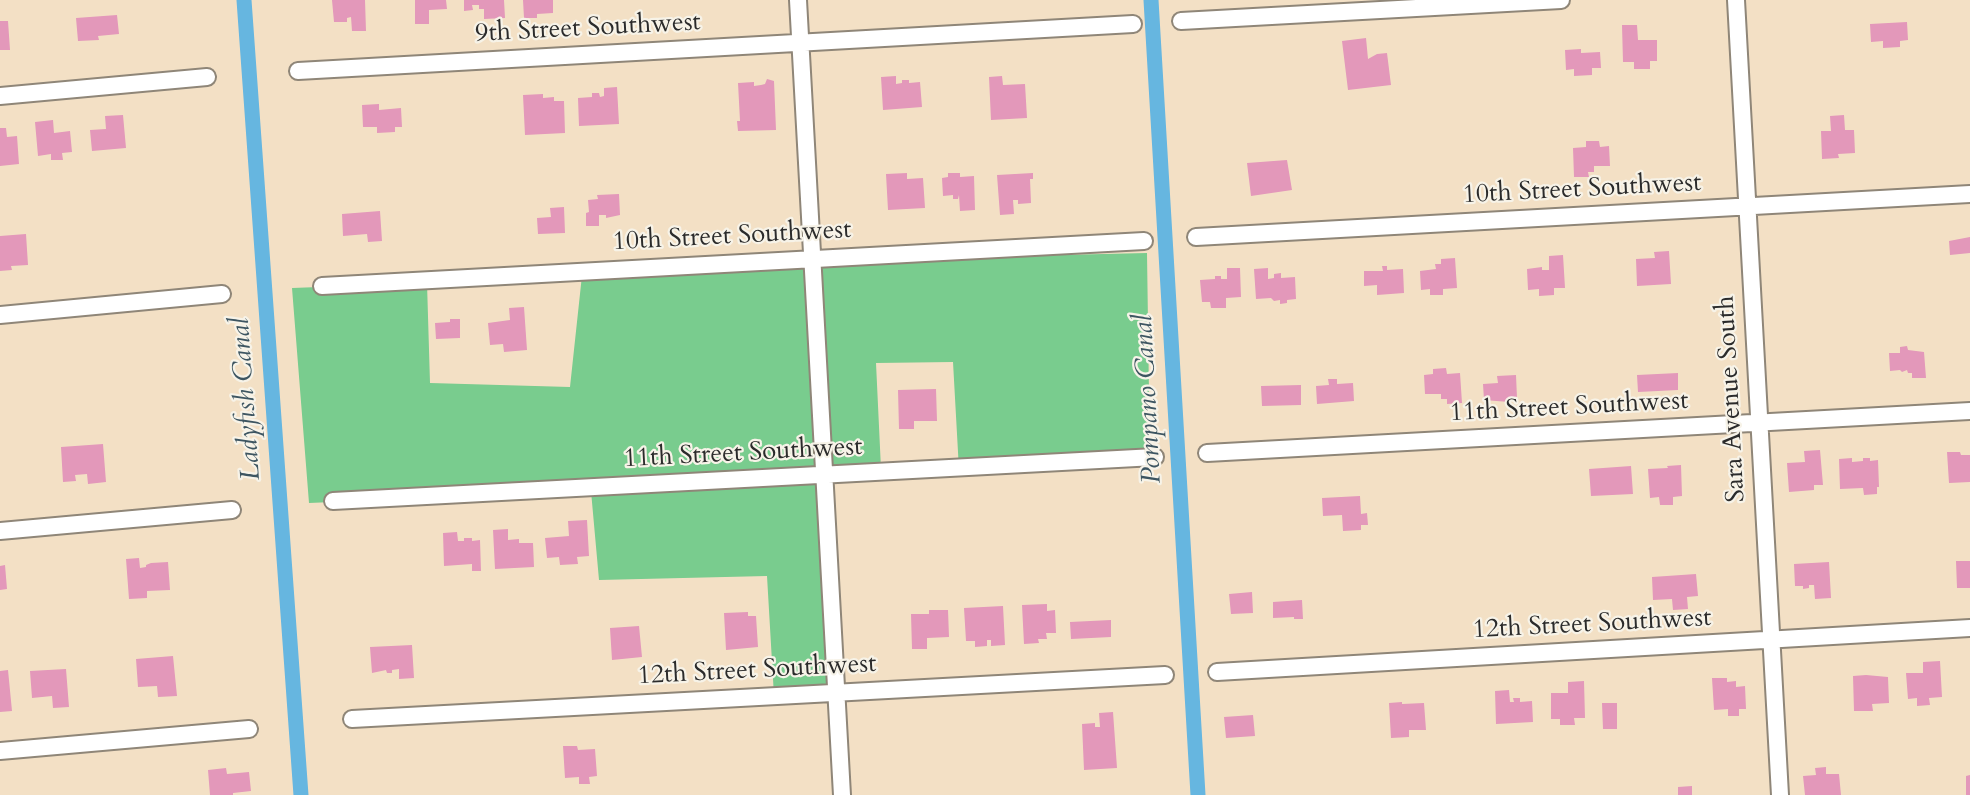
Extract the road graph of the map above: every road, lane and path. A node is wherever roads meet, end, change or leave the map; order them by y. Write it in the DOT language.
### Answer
graph roads {
  1 [pos="798,0"];
  2 [pos="1561,0"];
  3 [pos="1736,0"];
  4 [pos="1180,21"];
  5 [pos="1133,24"];
  6 [pos="801,42"];
  7 [pos="298,71"];
  8 [pos="207,77"];
  9 [pos="0,96"];
  10 [pos="1970,194"];
  11 [pos="1747,207"];
  12 [pos="1196,237"];
  13 [pos="1144,241"];
  14 [pos="813,259"];
  15 [pos="322,286"];
  16 [pos="222,294"];
  17 [pos="0,315"];
  18 [pos="1970,411"];
  19 [pos="1758,423"];
  20 [pos="1207,453"];
  21 [pos="1155,457"];
  22 [pos="826,475"];
  23 [pos="333,501"];
  24 [pos="232,510"];
  25 [pos="0,531"];
  26 [pos="1970,628"];
  27 [pos="1771,640"];
  28 [pos="1218,672"];
  29 [pos="1165,675"];
  30 [pos="838,692"];
  31 [pos="352,719"];
  32 [pos="249,729"];
  33 [pos="0,751"];
  34 [pos="842,795"];
  35 [pos="1780,795"];
  1 -- 6 [label="street"];
  2 -- 4 [label="street"];
  3 -- 11 [label="street, Sara Avenue South"];
  5 -- 6 [label="street, 9th Street Southwest"];
  6 -- 7 [label="street, 9th Street Southwest"];
  6 -- 14 [label="street"];
  8 -- 9 [label="street"];
  10 -- 11 [label="street, 10th Street Southwest"];
  11 -- 12 [label="street, 10th Street Southwest"];
  11 -- 19 [label="street, Sara Avenue South"];
  13 -- 14 [label="street, 10th Street Southwest"];
  14 -- 15 [label="street, 10th Street Southwest"];
  14 -- 22 [label="street"];
  16 -- 17 [label="street"];
  18 -- 19 [label="street, 11th Street Southwest"];
  19 -- 20 [label="street, 11th Street Southwest"];
  19 -- 27 [label="street, Sara Avenue South"];
  21 -- 22 [label="street, 11th Street Southwest"];
  22 -- 23 [label="street, 11th Street Southwest"];
  22 -- 30 [label="street"];
  24 -- 25 [label="street"];
  26 -- 27 [label="street, 12th Street Southwest"];
  27 -- 28 [label="street, 12th Street Southwest"];
  27 -- 35 [label="street, Sara Avenue South"];
  29 -- 30 [label="street, 12th Street Southwest"];
  30 -- 31 [label="street, 12th Street Southwest"];
  30 -- 34 [label="street"];
  32 -- 33 [label="street"];
}
